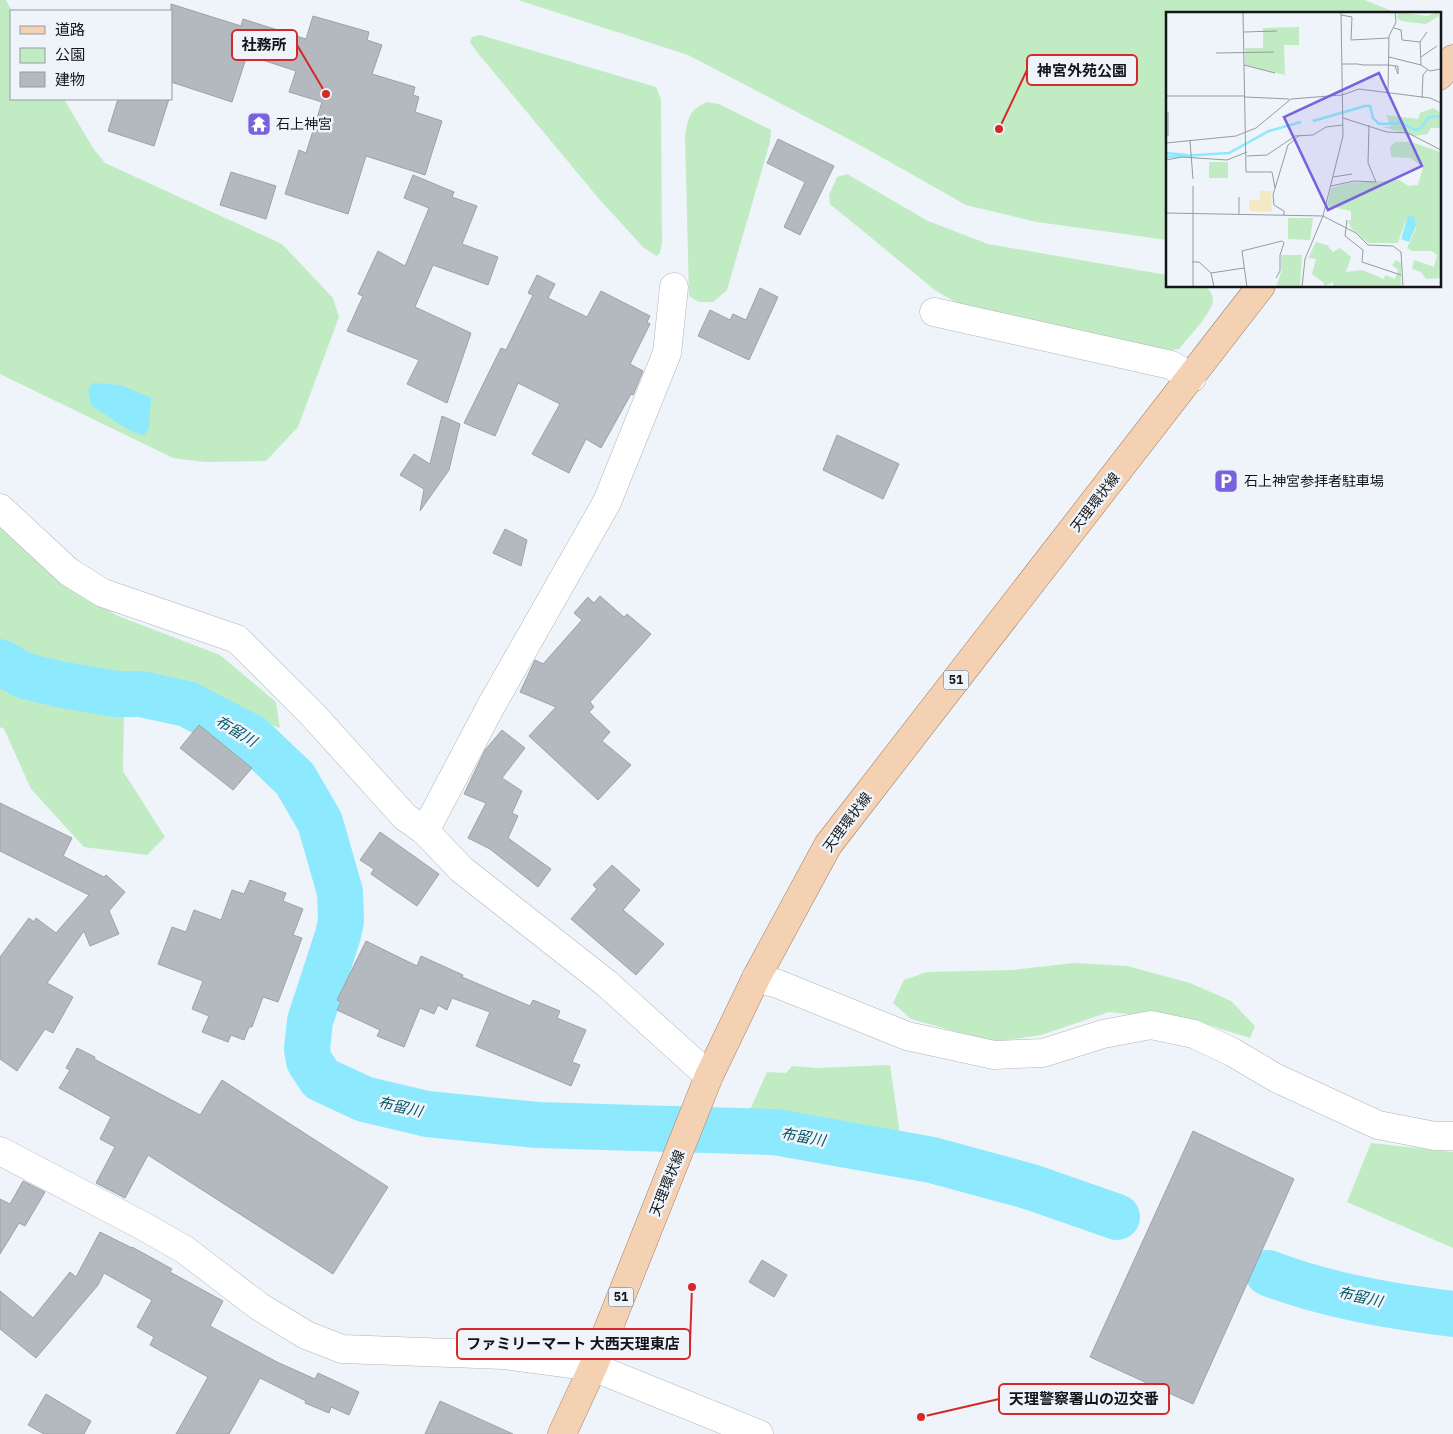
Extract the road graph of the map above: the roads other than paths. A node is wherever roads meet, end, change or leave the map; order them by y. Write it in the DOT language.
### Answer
graph roads {
  1 [pos="1453,59"];
  2 [pos="1440,75"];
  3 [pos="674,287"];
  4 [pos="1260,288"];
  5 [pos="934,312"];
  6 [pos="1192,378"];
  7 [pos="0,508"];
  8 [pos="424,831"];
  9 [pos="756,978"];
  10 [pos="709,1076"];
  11 [pos="1453,1136"];
  12 [pos="0,1151"];
  13 [pos="593,1367"];
  14 [pos="562,1434"];
  15 [pos="759,1434"];
  1 -- 2 [label="main road"];
  3 -- 8 [label="street"];
  4 -- 6 [label="main road, 天理環状線 / 51"];
  5 -- 6 [label="street"];
  6 -- 9 [label="main road, 天理環状線 / 51"];
  7 -- 8 [label="street"];
  8 -- 10 [label="street"];
  9 -- 10 [label="main road, 天理環状線 / 51"];
  9 -- 11 [label="street"];
  10 -- 13 [label="main road, 天理環状線 / 51"];
  12 -- 13 [label="street"];
  13 -- 14 [label="main road, 天理環状線 / 51"];
  13 -- 15 [label="street"];
}
